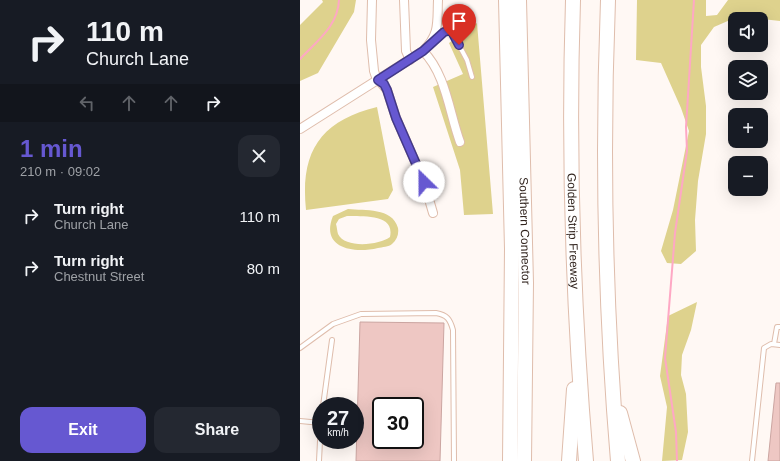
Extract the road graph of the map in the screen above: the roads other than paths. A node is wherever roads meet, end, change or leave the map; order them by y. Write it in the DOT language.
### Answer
graph roads {
  1 [pos="372,0"];
  2 [pos="404,0"];
  3 [pos="438,0"];
  4 [pos="506,0"];
  5 [pos="519,0"];
  6 [pos="573,0"];
  7 [pos="608,0"];
  8 [pos="432,42"];
  9 [pos="423,51"];
  10 [pos="410,60"];
  11 [pos="472,77"];
  12 [pos="378,80"];
  13 [pos="300,129"];
  14 [pos="460,142"];
  15 [pos="433,213"];
  16 [pos="780,327"];
  17 [pos="577,329"];
  18 [pos="332,340"];
  19 [pos="774,344"];
  20 [pos="780,345"];
  21 [pos="300,348"];
  22 [pos="611,376"];
  23 [pos="324,397"];
  24 [pos="300,421"];
  25 [pos="312,422"];
  26 [pos="320,449"];
  27 [pos="319,461"];
  28 [pos="454,461"];
  29 [pos="510,461"];
  30 [pos="524,461"];
  31 [pos="569,461"];
  32 [pos="586,461"];
  33 [pos="618,461"];
  34 [pos="633,461"];
  35 [pos="752,461"];
  1 -- 12 [label="street"];
  2 -- 10 [label="street"];
  3 -- 8 [label="street"];
  4 -- 29 [label="highway, Southern Connector"];
  5 -- 30 [label="highway, Southern Connector"];
  6 -- 17 [label="highway, Golden Strip Freeway"];
  7 -- 22 [label="highway"];
  8 -- 9 [label="street"];
  8 -- 11 [label="lane"];
  9 -- 10 [label="street"];
  9 -- 14 [label="street"];
  10 -- 12 [label="street"];
  12 -- 13 [label="street"];
  12 -- 15 [label="street"];
  16 -- 19 [label="lane"];
  17 -- 31 [label="highway"];
  17 -- 32 [label="highway, Golden Strip Freeway"];
  18 -- 23 [label="lane"];
  19 -- 20 [label="lane"];
  19 -- 35 [label="lane"];
  21 -- 28 [label="lane"];
  22 -- 33 [label="highway"];
  22 -- 34 [label="highway"];
  24 -- 25 [label="lane"];
  26 -- 27 [label="lane"];
}
